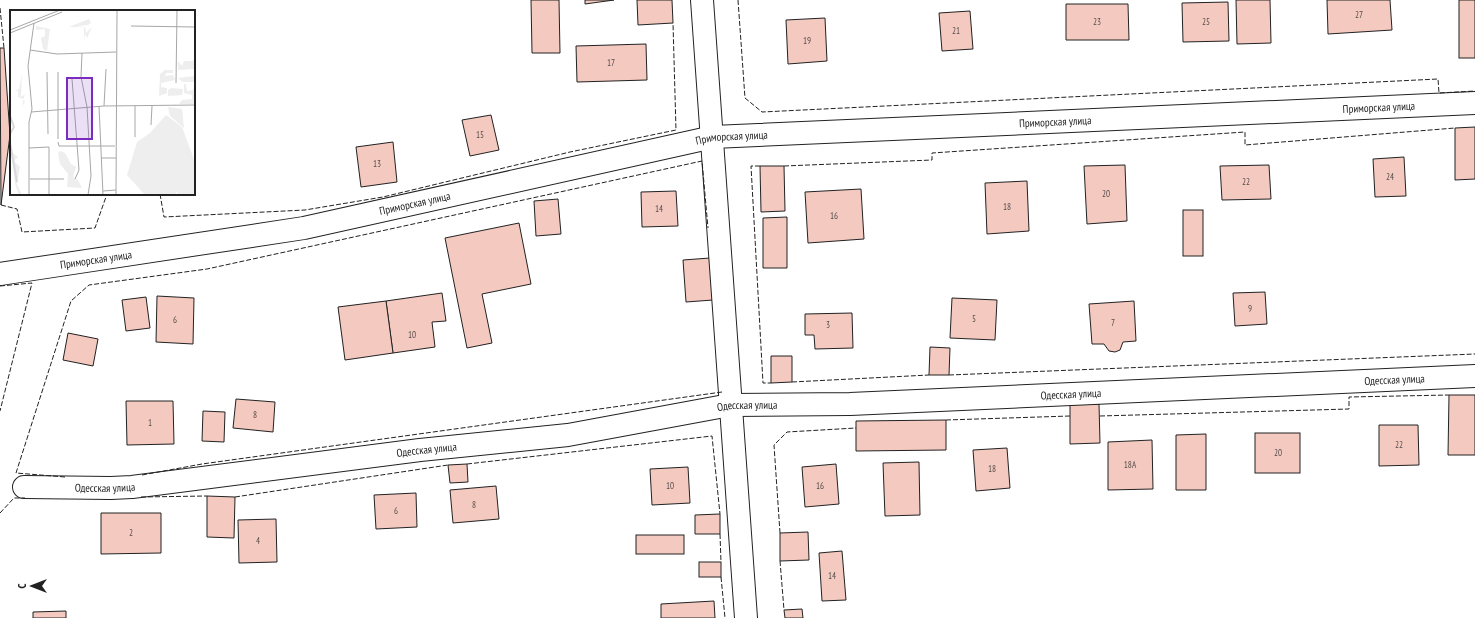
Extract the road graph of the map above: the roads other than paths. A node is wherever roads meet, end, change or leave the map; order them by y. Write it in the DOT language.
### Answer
graph roads {
  1 [pos="702,0"];
  2 [pos="1475,103"];
  3 [pos="713,137"];
  4 [pos="0,274"];
  5 [pos="1475,376"];
  6 [pos="730,405"];
  7 [pos="24,487"];
  8 [pos="746,618"];
  1 -- 3 [label="street"];
  2 -- 3 [label="street, Приморская улица"];
  3 -- 4 [label="street, Приморская улица"];
  3 -- 6 [label="street"];
  5 -- 6 [label="street, Одесская улица"];
  6 -- 7 [label="street, Одесская улица"];
  6 -- 8 [label="street"];
}
